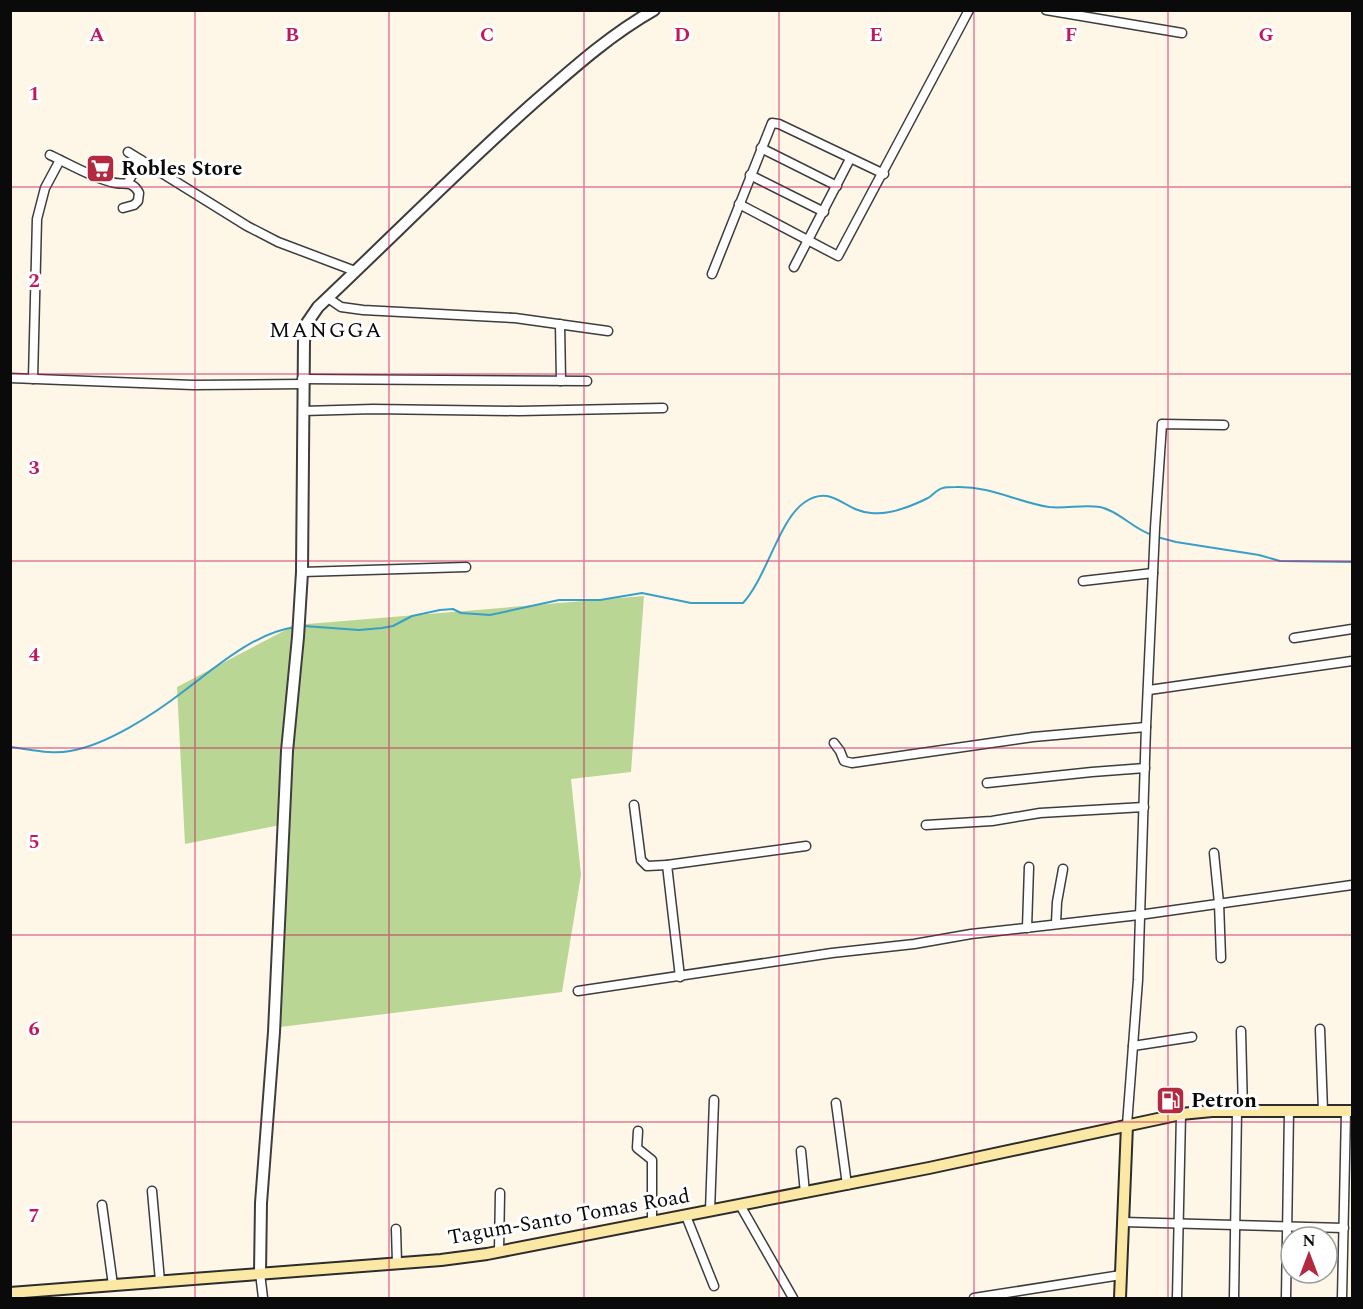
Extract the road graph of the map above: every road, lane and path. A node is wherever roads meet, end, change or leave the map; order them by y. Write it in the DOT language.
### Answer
graph roads {
  1 [pos="654,10"];
  2 [pos="969,10"];
  3 [pos="1046,10"];
  4 [pos="1182,33"];
  5 [pos="761,148"];
  6 [pos="128,152"];
  7 [pos="50,155"];
  8 [pos="850,159"];
  9 [pos="60,160"];
  10 [pos="141,160"];
  11 [pos="884,174"];
  12 [pos="750,175"];
  13 [pos="128,182"];
  14 [pos="837,186"];
  15 [pos="739,204"];
  16 [pos="123,208"];
  17 [pos="824,212"];
  18 [pos="809,241"];
  19 [pos="794,267"];
  20 [pos="355,271"];
  21 [pos="712,274"];
  22 [pos="328,298"];
  23 [pos="561,324"];
  24 [pos="608,332"];
  25 [pos="10,378"];
  26 [pos="33,379"];
  27 [pos="561,381"];
  28 [pos="586,381"];
  29 [pos="303,382"];
  30 [pos="663,408"];
  31 [pos="303,411"];
  32 [pos="1224,425"];
  33 [pos="466,567"];
  34 [pos="302,572"];
  35 [pos="1153,573"];
  36 [pos="1083,581"];
  37 [pos="1353,629"];
  38 [pos="1294,638"];
  39 [pos="1353,661"];
  40 [pos="1149,690"];
  41 [pos="1146,727"];
  42 [pos="834,743"];
  43 [pos="1145,768"];
  44 [pos="987,783"];
  45 [pos="634,805"];
  46 [pos="1144,807"];
  47 [pos="926,825"];
  48 [pos="806,846"];
  49 [pos="1214,853"];
  50 [pos="667,865"];
  51 [pos="1029,867"];
  52 [pos="1063,869"];
  53 [pos="1353,885"];
  54 [pos="1219,903"];
  55 [pos="1139,915"];
  56 [pos="1056,923"];
  57 [pos="1027,928"];
  58 [pos="1221,958"];
  59 [pos="680,977"];
  60 [pos="578,991"];
  61 [pos="1320,1029"];
  62 [pos="1241,1031"];
  63 [pos="1192,1037"];
  64 [pos="1133,1046"];
  65 [pos="714,1100"];
  66 [pos="836,1103"];
  67 [pos="1240,1111"];
  68 [pos="1289,1111"];
  69 [pos="1323,1111"];
  70 [pos="1349,1111"];
  71 [pos="1181,1114"];
  72 [pos="1127,1125"];
  73 [pos="638,1131"];
  74 [pos="801,1151"];
  75 [pos="847,1185"];
  76 [pos="152,1191"];
  77 [pos="500,1193"];
  78 [pos="805,1193"];
  79 [pos="102,1205"];
  80 [pos="740,1205"];
  81 [pos="710,1211"];
  82 [pos="686,1216"];
  83 [pos="652,1222"];
  84 [pos="1123,1222"];
  85 [pos="1179,1224"];
  86 [pos="1235,1225"];
  87 [pos="1288,1225"];
  88 [pos="1279,1227"];
  89 [pos="1339,1228"];
  90 [pos="1344,1228"];
  91 [pos="396,1229"];
  92 [pos="499,1251"];
  93 [pos="397,1263"];
  94 [pos="260,1273"];
  95 [pos="1121,1275"];
  96 [pos="160,1281"];
  97 [pos="113,1285"];
  98 [pos="714,1286"];
  99 [pos="10,1293"];
  100 [pos="263,1299"];
  101 [pos="793,1299"];
  102 [pos="974,1299"];
  103 [pos="1120,1299"];
  104 [pos="1177,1299"];
  105 [pos="1234,1299"];
  106 [pos="1342,1299"];
  1 -- 20 [label="street"];
  2 -- 11 [label="street"];
  3 -- 4 [label="street"];
  5 -- 8 [label="street"];
  5 -- 12 [label="street"];
  5 -- 14 [label="street"];
  6 -- 10 [label="street"];
  7 -- 9 [label="street"];
  8 -- 11 [label="street"];
  8 -- 14 [label="street"];
  9 -- 13 [label="street"];
  9 -- 26 [label="street"];
  10 -- 13 [label="street"];
  10 -- 20 [label="street"];
  11 -- 18 [label="street"];
  12 -- 15 [label="street"];
  12 -- 17 [label="street"];
  13 -- 16 [label="street"];
  14 -- 17 [label="street"];
  15 -- 18 [label="street"];
  15 -- 21 [label="street"];
  17 -- 18 [label="street"];
  18 -- 19 [label="street"];
  20 -- 22 [label="street"];
  22 -- 23 [label="street"];
  22 -- 29 [label="street"];
  23 -- 24 [label="street"];
  23 -- 27 [label="street"];
  25 -- 26 [label="street"];
  26 -- 29 [label="street"];
  27 -- 28 [label="street"];
  27 -- 29 [label="street"];
  29 -- 31 [label="street"];
  30 -- 31 [label="street"];
  31 -- 34 [label="street"];
  32 -- 35 [label="street"];
  33 -- 34 [label="street"];
  34 -- 94 [label="street"];
  35 -- 36 [label="street"];
  35 -- 40 [label="street"];
  37 -- 38 [label="street"];
  39 -- 40 [label="street"];
  40 -- 41 [label="street"];
  41 -- 42 [label="street"];
  41 -- 43 [label="street"];
  43 -- 44 [label="street"];
  43 -- 46 [label="street"];
  45 -- 50 [label="street"];
  46 -- 47 [label="street"];
  46 -- 55 [label="street"];
  48 -- 50 [label="street"];
  49 -- 54 [label="street"];
  50 -- 59 [label="street"];
  51 -- 57 [label="street"];
  52 -- 56 [label="street"];
  53 -- 54 [label="street"];
  54 -- 55 [label="street"];
  54 -- 58 [label="street"];
  55 -- 56 [label="street"];
  55 -- 64 [label="street"];
  56 -- 57 [label="street"];
  57 -- 59 [label="street"];
  59 -- 60 [label="street"];
  61 -- 69 [label="street"];
  62 -- 67 [label="street"];
  63 -- 64 [label="street"];
  64 -- 72 [label="street"];
  65 -- 81 [label="street"];
  66 -- 75 [label="street"];
  67 -- 68 [label="main road, Tagum-Santo Tomas Road"];
  67 -- 71 [label="main road, Tagum-Santo Tomas Road"];
  67 -- 86 [label="street"];
  68 -- 69 [label="main road, Tagum-Santo Tomas Road"];
  68 -- 87 [label="street"];
  69 -- 70 [label="main road, Tagum-Santo Tomas Road"];
  70 -- 90 [label="street"];
  71 -- 72 [label="main road, Tagum-Santo Tomas Road"];
  71 -- 85 [label="street"];
  72 -- 75 [label="main road, Tagum-Santo Tomas Road"];
  72 -- 84 [label="main road"];
  73 -- 83 [label="street"];
  74 -- 78 [label="street"];
  75 -- 78 [label="main road, Tagum-Santo Tomas Road"];
  76 -- 96 [label="street"];
  77 -- 92 [label="street"];
  78 -- 80 [label="main road, Tagum-Santo Tomas Road"];
  79 -- 97 [label="street"];
  80 -- 81 [label="main road, Tagum-Santo Tomas Road"];
  80 -- 101 [label="street"];
  81 -- 82 [label="main road, Tagum-Santo Tomas Road"];
  82 -- 83 [label="main road, Tagum-Santo Tomas Road"];
  82 -- 98 [label="street"];
  83 -- 92 [label="main road, Tagum-Santo Tomas Road"];
  84 -- 85 [label="street"];
  84 -- 95 [label="main road"];
  85 -- 86 [label="street"];
  85 -- 104 [label="street"];
  86 -- 88 [label="street"];
  86 -- 105 [label="street"];
  89 -- 90 [label="street"];
  90 -- 106 [label="street"];
  91 -- 93 [label="street"];
  92 -- 93 [label="main road, Tagum-Santo Tomas Road"];
  93 -- 94 [label="main road, Tagum-Santo Tomas Road"];
  94 -- 96 [label="main road, Tagum-Santo Tomas Road"];
  94 -- 100 [label="street"];
  95 -- 102 [label="street"];
  95 -- 103 [label="main road"];
  96 -- 97 [label="main road, Tagum-Santo Tomas Road"];
  97 -- 99 [label="main road, Tagum-Santo Tomas Road"];
}
